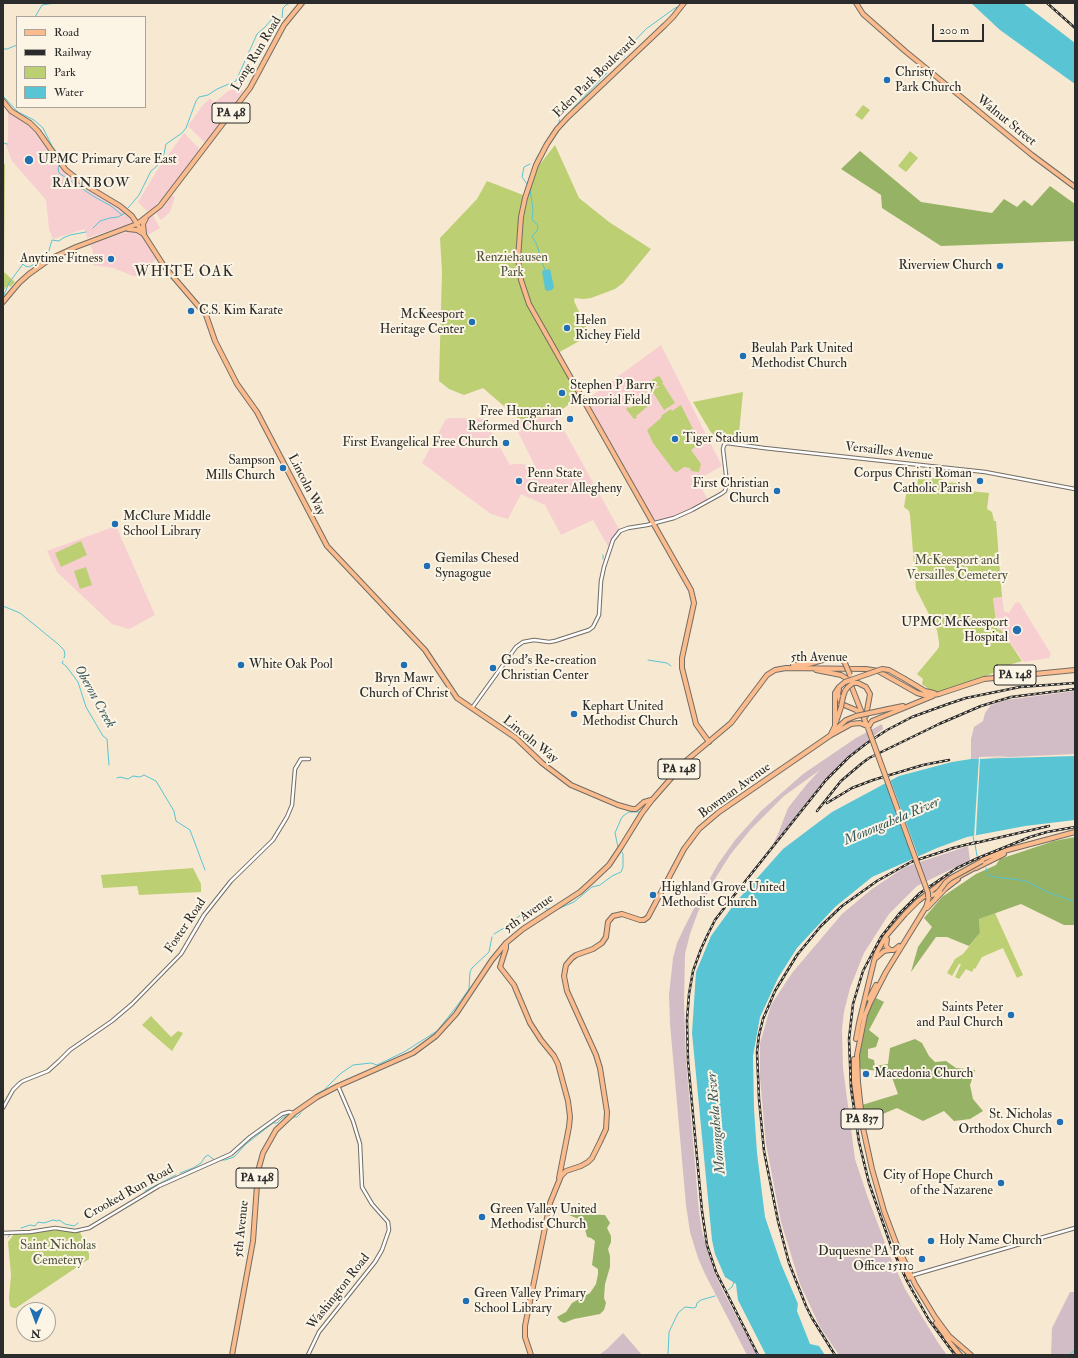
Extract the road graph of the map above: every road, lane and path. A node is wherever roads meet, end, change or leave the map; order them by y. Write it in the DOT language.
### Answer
graph roads {
  1 [pos="302,3"];
  2 [pos="684,3"];
  3 [pos="856,3"];
  4 [pos="3,101"];
  5 [pos="1075,188"];
  6 [pos="131,215"];
  7 [pos="145,218"];
  8 [pos="137,224"];
  9 [pos="124,229"];
  10 [pos="144,235"];
  11 [pos="3,302"];
  12 [pos="1075,489"];
  13 [pos="653,524"];
  14 [pos="803,667"];
  15 [pos="775,670"];
  16 [pos="1075,670"];
  17 [pos="840,686"];
  18 [pos="939,694"];
  19 [pos="928,699"];
  20 [pos="472,709"];
  21 [pos="866,719"];
  22 [pos="835,726"];
  23 [pos="869,727"];
  24 [pos="702,733"];
  25 [pos="719,733"];
  26 [pos="831,735"];
  27 [pos="709,742"];
  28 [pos="309,759"];
  29 [pos="652,800"];
  30 [pos="1075,832"];
  31 [pos="1021,847"];
  32 [pos="982,860"];
  33 [pos="978,866"];
  34 [pos="930,895"];
  35 [pos="922,914"];
  36 [pos="506,943"];
  37 [pos="899,946"];
  38 [pos="890,950"];
  39 [pos="874,961"];
  40 [pos="856,1039"];
  41 [pos="338,1086"];
  42 [pos="3,1108"];
  43 [pos="294,1113"];
  44 [pos="561,1167"];
  45 [pos="566,1171"];
  46 [pos="557,1185"];
  47 [pos="1075,1228"];
  48 [pos="3,1233"];
  49 [pos="910,1276"];
  50 [pos="941,1328"];
  51 [pos="232,1355"];
  52 [pos="308,1355"];
  53 [pos="531,1355"];
  54 [pos="960,1355"];
  55 [pos="969,1355"];
  1 -- 7 [label="main road, Long Run Road / PA 48"];
  2 -- 13 [label="main road, Eden Park Boulevard"];
  3 -- 5 [label="main road, Walnut Street"];
  4 -- 6 [label="main road, Lincoln Way"];
  6 -- 7 [label="main road"];
  6 -- 8 [label="main road, Lincoln Way"];
  7 -- 8 [label="main road, Long Run Road / PA 48"];
  7 -- 10 [label="main road"];
  8 -- 9 [label="main road, PA 48"];
  8 -- 10 [label="main road, Lincoln Way"];
  9 -- 10 [label="main road"];
  9 -- 11 [label="main road, PA 48"];
  10 -- 20 [label="main road, Lincoln Way"];
  12 -- 13 [label="street, Versailles Avenue"];
  13 -- 20 [label="street"];
  13 -- 24 [label="main road, Eden Park Boulevard"];
  14 -- 15 [label="main road, 5th Avenue / PA 148"];
  14 -- 18 [label="main road, 5th Avenue / PA 148"];
  14 -- 21 [label="main road"];
  15 -- 21 [label="main road, bridge"];
  15 -- 25 [label="main road, 5th Avenue / PA 148"];
  16 -- 18 [label="main road, 5th Avenue / PA 148"];
  17 -- 18 [label="main road, bridge"];
  17 -- 21 [label="main road"];
  17 -- 22 [label="main road"];
  18 -- 19 [label="main road"];
  19 -- 23 [label="main road"];
  19 -- 26 [label="main road, bridge"];
  20 -- 29 [label="main road, Lincoln Way"];
  21 -- 22 [label="main road, bridge"];
  21 -- 23 [label="main road"];
  22 -- 26 [label="main road"];
  23 -- 26 [label="main road"];
  23 -- 34 [label="main road, bridge"];
  24 -- 25 [label="main road"];
  24 -- 27 [label="main road, Eden Park Boulevard"];
  25 -- 27 [label="main road, 5th Avenue / PA 148"];
  26 -- 45 [label="main road, Bowman Avenue"];
  27 -- 29 [label="main road, 5th Avenue / PA 148"];
  28 -- 42 [label="street, Foster Road"];
  29 -- 36 [label="main road, 5th Avenue / PA 148"];
  30 -- 31 [label="main road, PA 837"];
  31 -- 32 [label="main road, PA 837"];
  31 -- 33 [label="main road, PA 837"];
  32 -- 34 [label="main road, bridge"];
  32 -- 39 [label="main road, PA 837, bridge"];
  33 -- 35 [label="main road, PA 837"];
  33 -- 38 [label="main road"];
  34 -- 35 [label="main road"];
  34 -- 37 [label="main road"];
  35 -- 49 [label="main road, PA 837"];
  36 -- 41 [label="main road, 5th Avenue / PA 148"];
  36 -- 44 [label="main road"];
  37 -- 38 [label="main road"];
  37 -- 40 [label="main road"];
  38 -- 39 [label="main road"];
  39 -- 40 [label="main road, PA 837"];
  40 -- 49 [label="main road, PA 837"];
  41 -- 43 [label="main road, 5th Avenue / PA 148"];
  41 -- 52 [label="street, Washington Road"];
  43 -- 48 [label="street, Crooked Run Road"];
  43 -- 51 [label="main road, 5th Avenue / PA 148"];
  44 -- 45 [label="main road"];
  44 -- 46 [label="main road"];
  45 -- 46 [label="main road"];
  46 -- 53 [label="main road"];
  47 -- 49 [label="street"];
  49 -- 50 [label="main road, PA 837"];
  50 -- 54 [label="main road"];
  50 -- 55 [label="main road, PA 837"];
}
